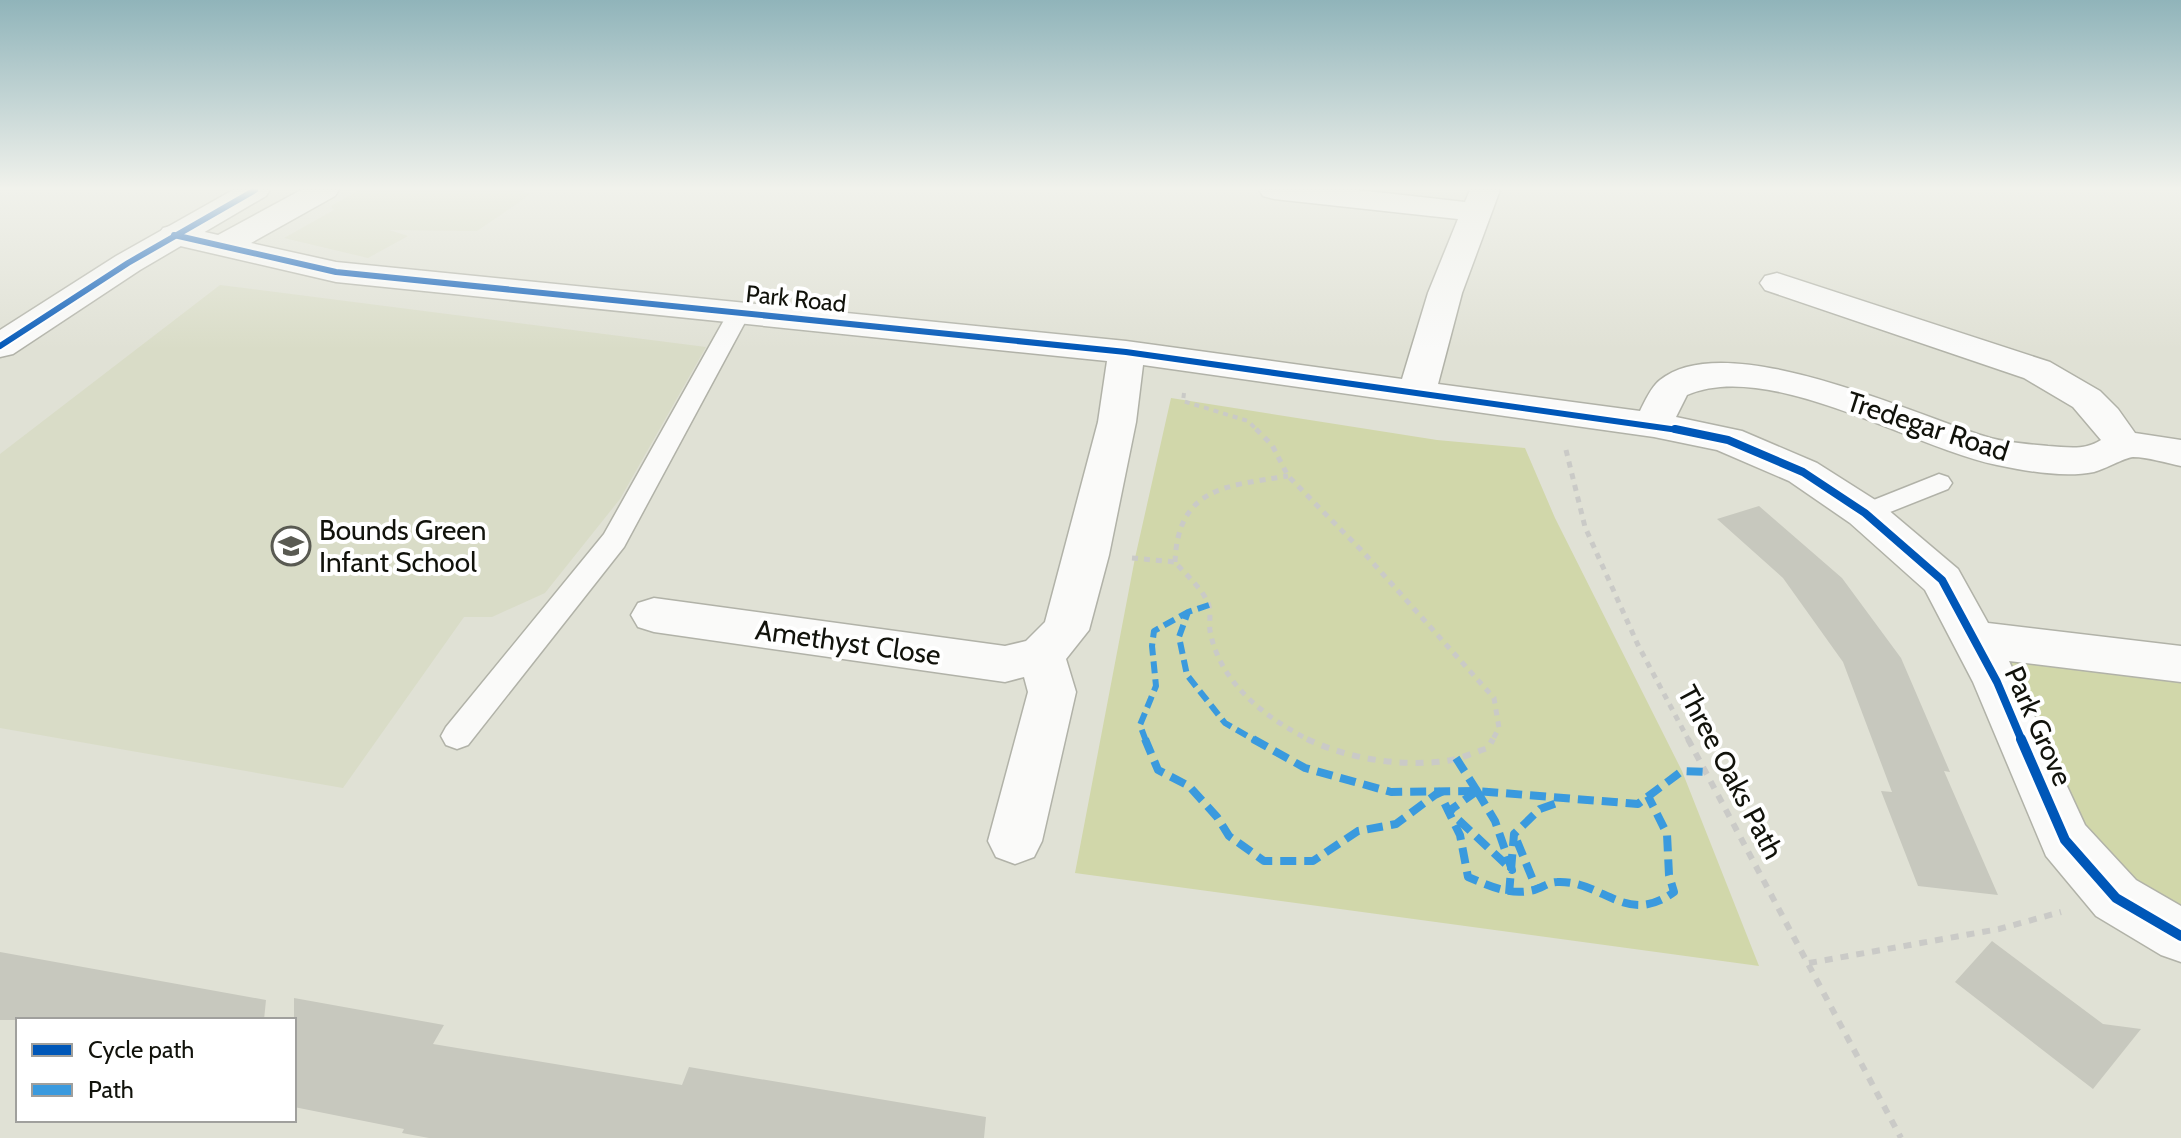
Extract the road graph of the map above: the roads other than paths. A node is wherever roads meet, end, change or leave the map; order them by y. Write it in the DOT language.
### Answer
graph roads {
  1 [pos="161,243"];
  2 [pos="209,243"];
  3 [pos="227,243"];
  4 [pos="1464,243"];
  5 [pos="222,246"];
  6 [pos="1777,283"];
  7 [pos="739,313"];
  8 [pos="0,346"];
  9 [pos="1126,352"];
  10 [pos="1416,394"];
  11 [pos="1654,425"];
  12 [pos="2122,443"];
  13 [pos="2181,453"];
  14 [pos="1939,483"];
  15 [pos="1865,513"];
  16 [pos="654,615"];
  17 [pos="1974,639"];
  18 [pos="1041,655"];
  19 [pos="2181,664"];
  20 [pos="457,736"];
  21 [pos="1015,841"];
  22 [pos="2181,936"];
  1 -- 8 [label="street"];
  2 -- 5 [label="street, Park Road"];
  3 -- 5 [label="street"];
  4 -- 10 [label="street"];
  5 -- 7 [label="street, Park Road"];
  6 -- 12 [label="street"];
  7 -- 9 [label="street, Park Road"];
  7 -- 20 [label="lane"];
  9 -- 10 [label="street, Park Road"];
  9 -- 18 [label="street"];
  10 -- 11 [label="street, Park Grove"];
  11 -- 12 [label="street, Tredegar Road"];
  11 -- 15 [label="street, Park Grove"];
  12 -- 13 [label="street"];
  14 -- 15 [label="lane"];
  15 -- 17 [label="street, Park Grove"];
  16 -- 18 [label="street, Amethyst Close"];
  17 -- 19 [label="street, Park Grove"];
  17 -- 22 [label="street, Park Grove"];
  18 -- 21 [label="street"];
}
